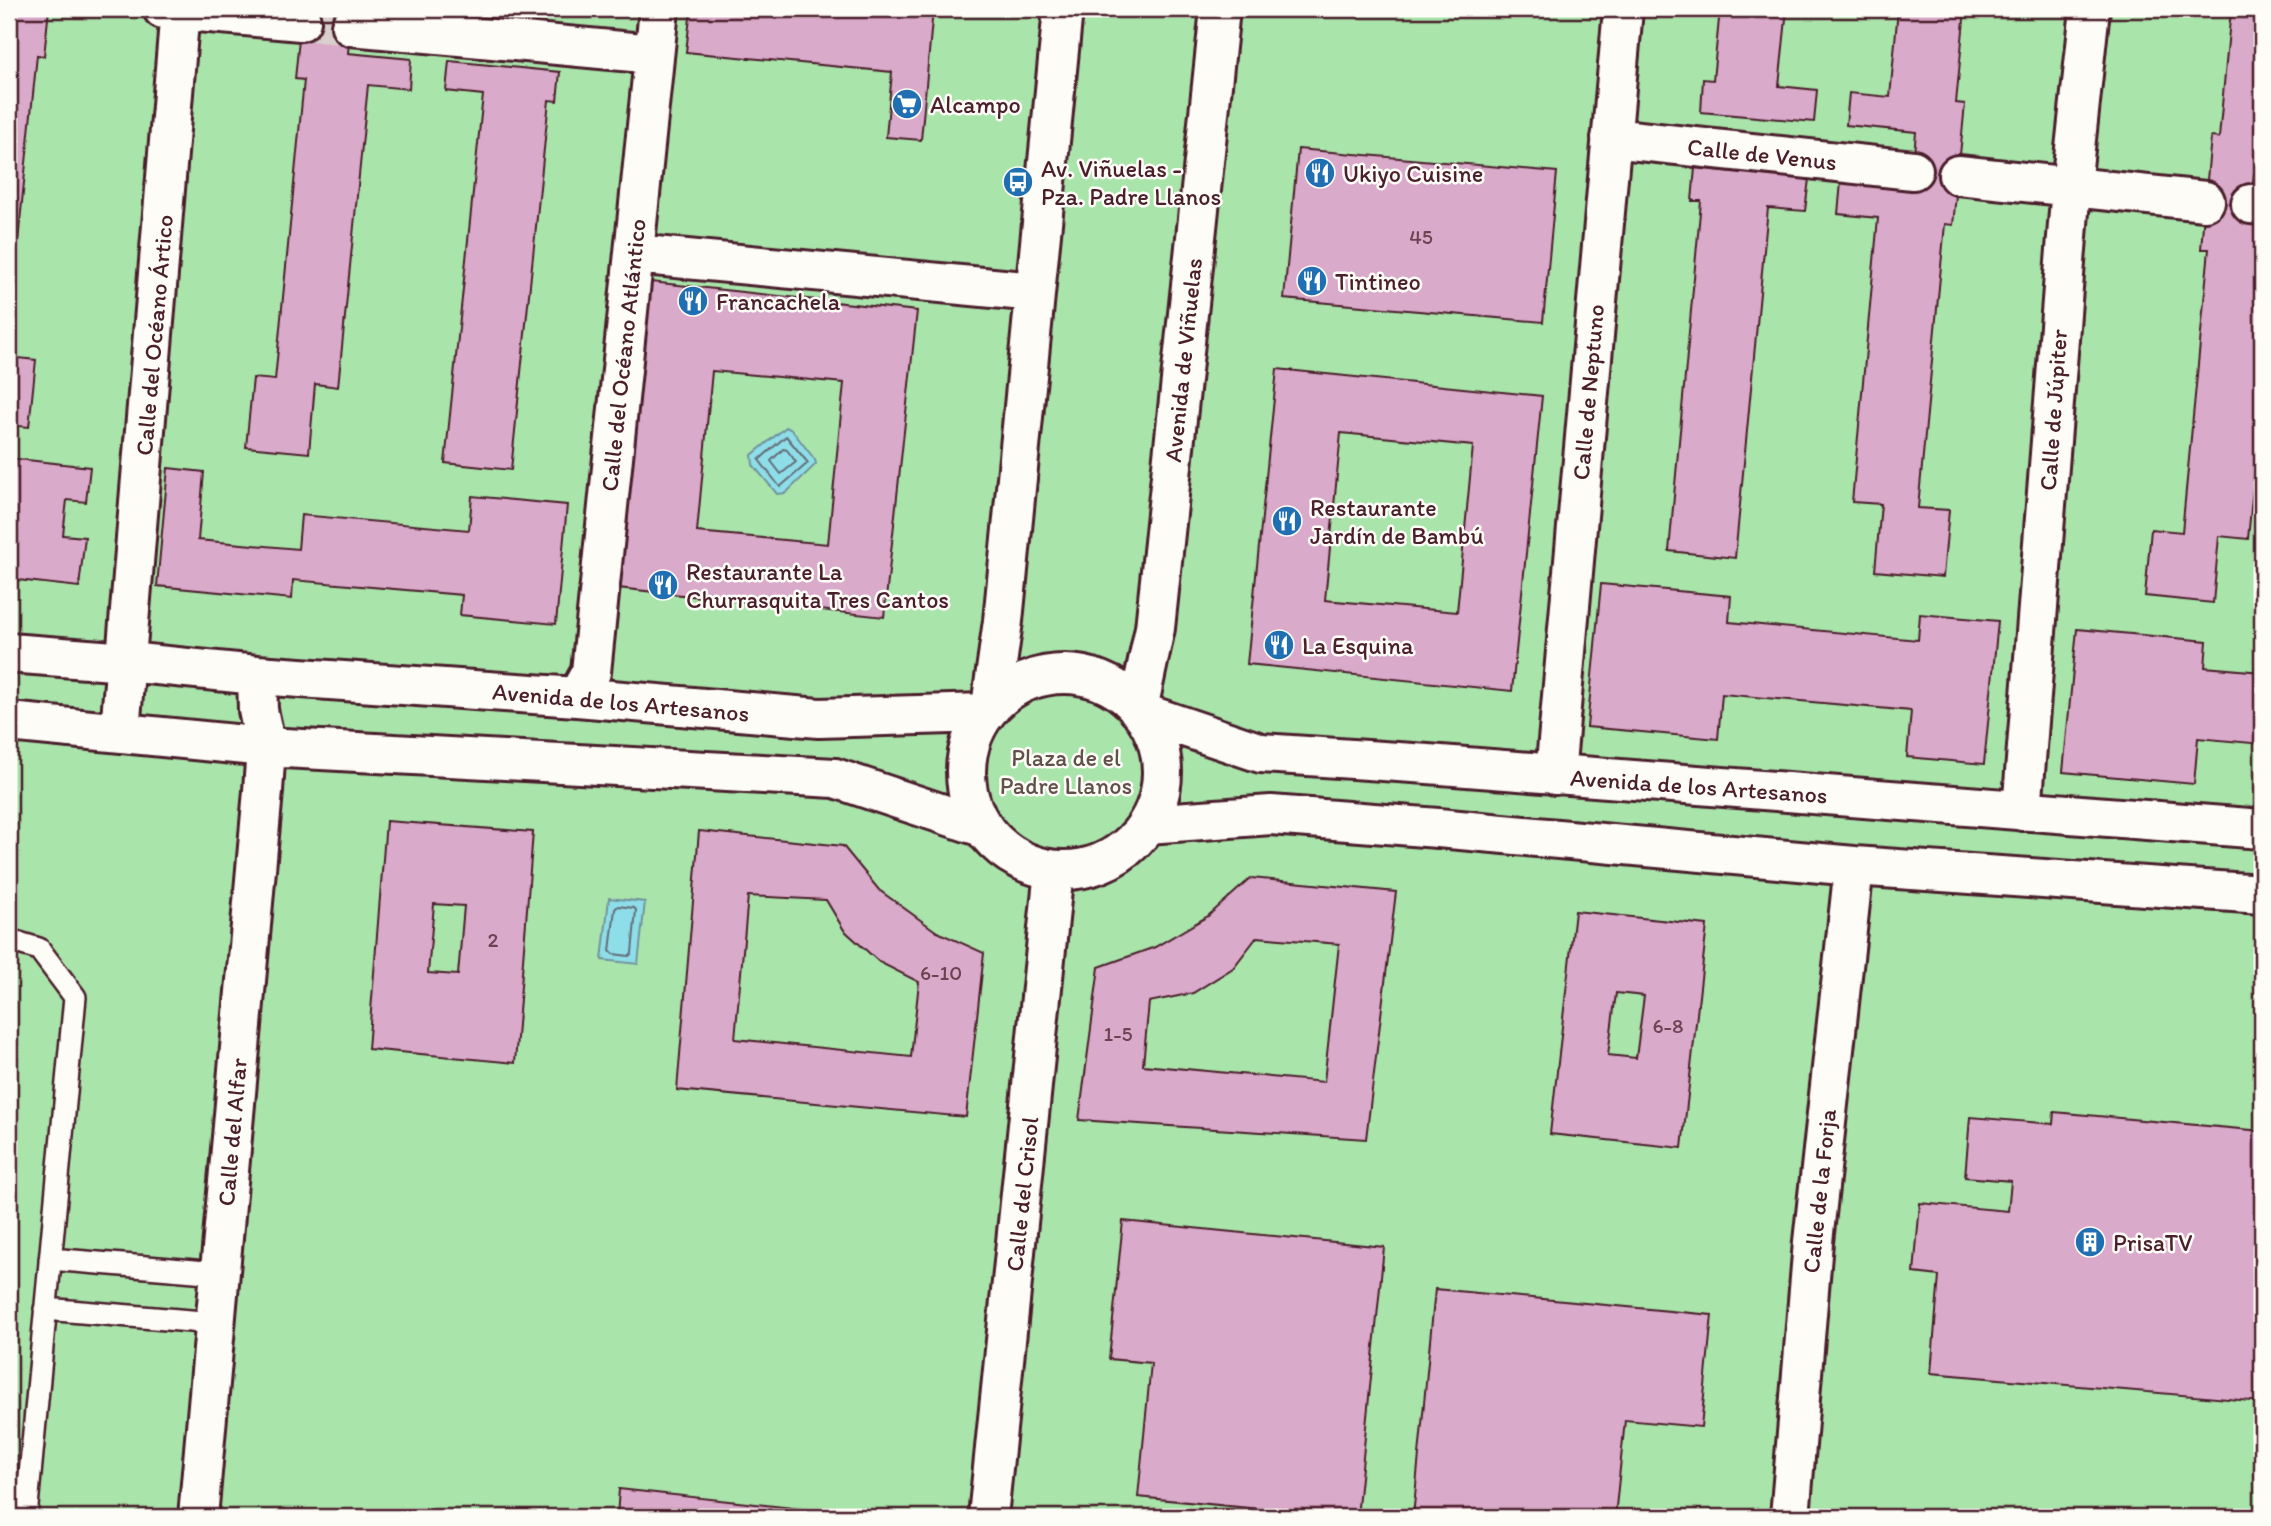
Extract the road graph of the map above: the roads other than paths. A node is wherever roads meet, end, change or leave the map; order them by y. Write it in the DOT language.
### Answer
graph roads {
  1 [pos="174,9"];
  2 [pos="659,9"];
  3 [pos="1063,9"];
  4 [pos="1220,9"];
  5 [pos="1623,9"];
  6 [pos="2090,9"];
  7 [pos="301,21"];
  8 [pos="351,26"];
  9 [pos="654,54"];
  10 [pos="1611,138"];
  11 [pos="1913,170"];
  12 [pos="1958,174"];
  13 [pos="2071,186"];
  14 [pos="2205,201"];
  15 [pos="634,254"];
  16 [pos="1035,292"];
  17 [pos="9,653"];
  18 [pos="127,662"];
  19 [pos="257,675"];
  20 [pos="577,697"];
  21 [pos="988,710"];
  22 [pos="1140,711"];
  23 [pos="9,722"];
  24 [pos="120,732"];
  25 [pos="266,747"];
  26 [pos="1555,775"];
  27 [pos="2022,811"];
  28 [pos="1147,824"];
  29 [pos="982,827"];
  30 [pos="2262,829"];
  31 [pos="1854,866"];
  32 [pos="1054,870"];
  33 [pos="2262,894"];
  34 [pos="9,940"];
  35 [pos="50,1259"];
  36 [pos="219,1273"];
  37 [pos="45,1309"];
  38 [pos="215,1323"];
  39 [pos="26,1517"];
  40 [pos="198,1517"];
  41 [pos="988,1517"];
  42 [pos="1790,1517"];
  1 -- 7 [label="street"];
  1 -- 18 [label="street, Calle del Océano Ártico"];
  2 -- 9 [label="street, Calle del Océano Atlántico"];
  3 -- 16 [label="street"];
  4 -- 22 [label="street, Avenida de Viñuelas"];
  5 -- 10 [label="street, Calle de Neptuno"];
  6 -- 13 [label="street, Calle de Júpiter"];
  8 -- 9 [label="street"];
  9 -- 15 [label="street, Calle del Océano Atlántico"];
  10 -- 11 [label="street, Calle de Venus"];
  10 -- 26 [label="street, Calle de Neptuno"];
  12 -- 13 [label="street"];
  13 -- 14 [label="street"];
  13 -- 27 [label="street, Calle de Júpiter"];
  15 -- 16 [label="street"];
  15 -- 20 [label="street, Calle del Océano Atlántico"];
  16 -- 21 [label="street"];
  17 -- 18 [label="street, Avenida de los Artesanos"];
  18 -- 19 [label="street, Avenida de los Artesanos"];
  18 -- 24 [label="street"];
  19 -- 20 [label="street, Avenida de los Artesanos"];
  19 -- 25 [label="street"];
  20 -- 21 [label="street, Avenida de los Artesanos"];
  21 -- 22 [label="street"];
  21 -- 29 [label="street"];
  22 -- 26 [label="street, Avenida de los Artesanos"];
  22 -- 28 [label="street"];
  23 -- 24 [label="street"];
  24 -- 25 [label="street"];
  25 -- 29 [label="street"];
  25 -- 36 [label="street, Calle del Alfar"];
  26 -- 27 [label="street, Avenida de los Artesanos"];
  27 -- 30 [label="street, Avenida de los Artesanos"];
  28 -- 31 [label="street"];
  28 -- 32 [label="street"];
  29 -- 32 [label="street"];
  31 -- 33 [label="street"];
  31 -- 42 [label="street, Calle de la Forja"];
  32 -- 41 [label="street, Calle del Crisol"];
  34 -- 35 [label="lane"];
  35 -- 36 [label="lane"];
  35 -- 37 [label="lane"];
  36 -- 38 [label="street, Calle del Alfar"];
  37 -- 38 [label="lane"];
  37 -- 39 [label="lane"];
  38 -- 40 [label="street, Calle del Alfar"];
}
